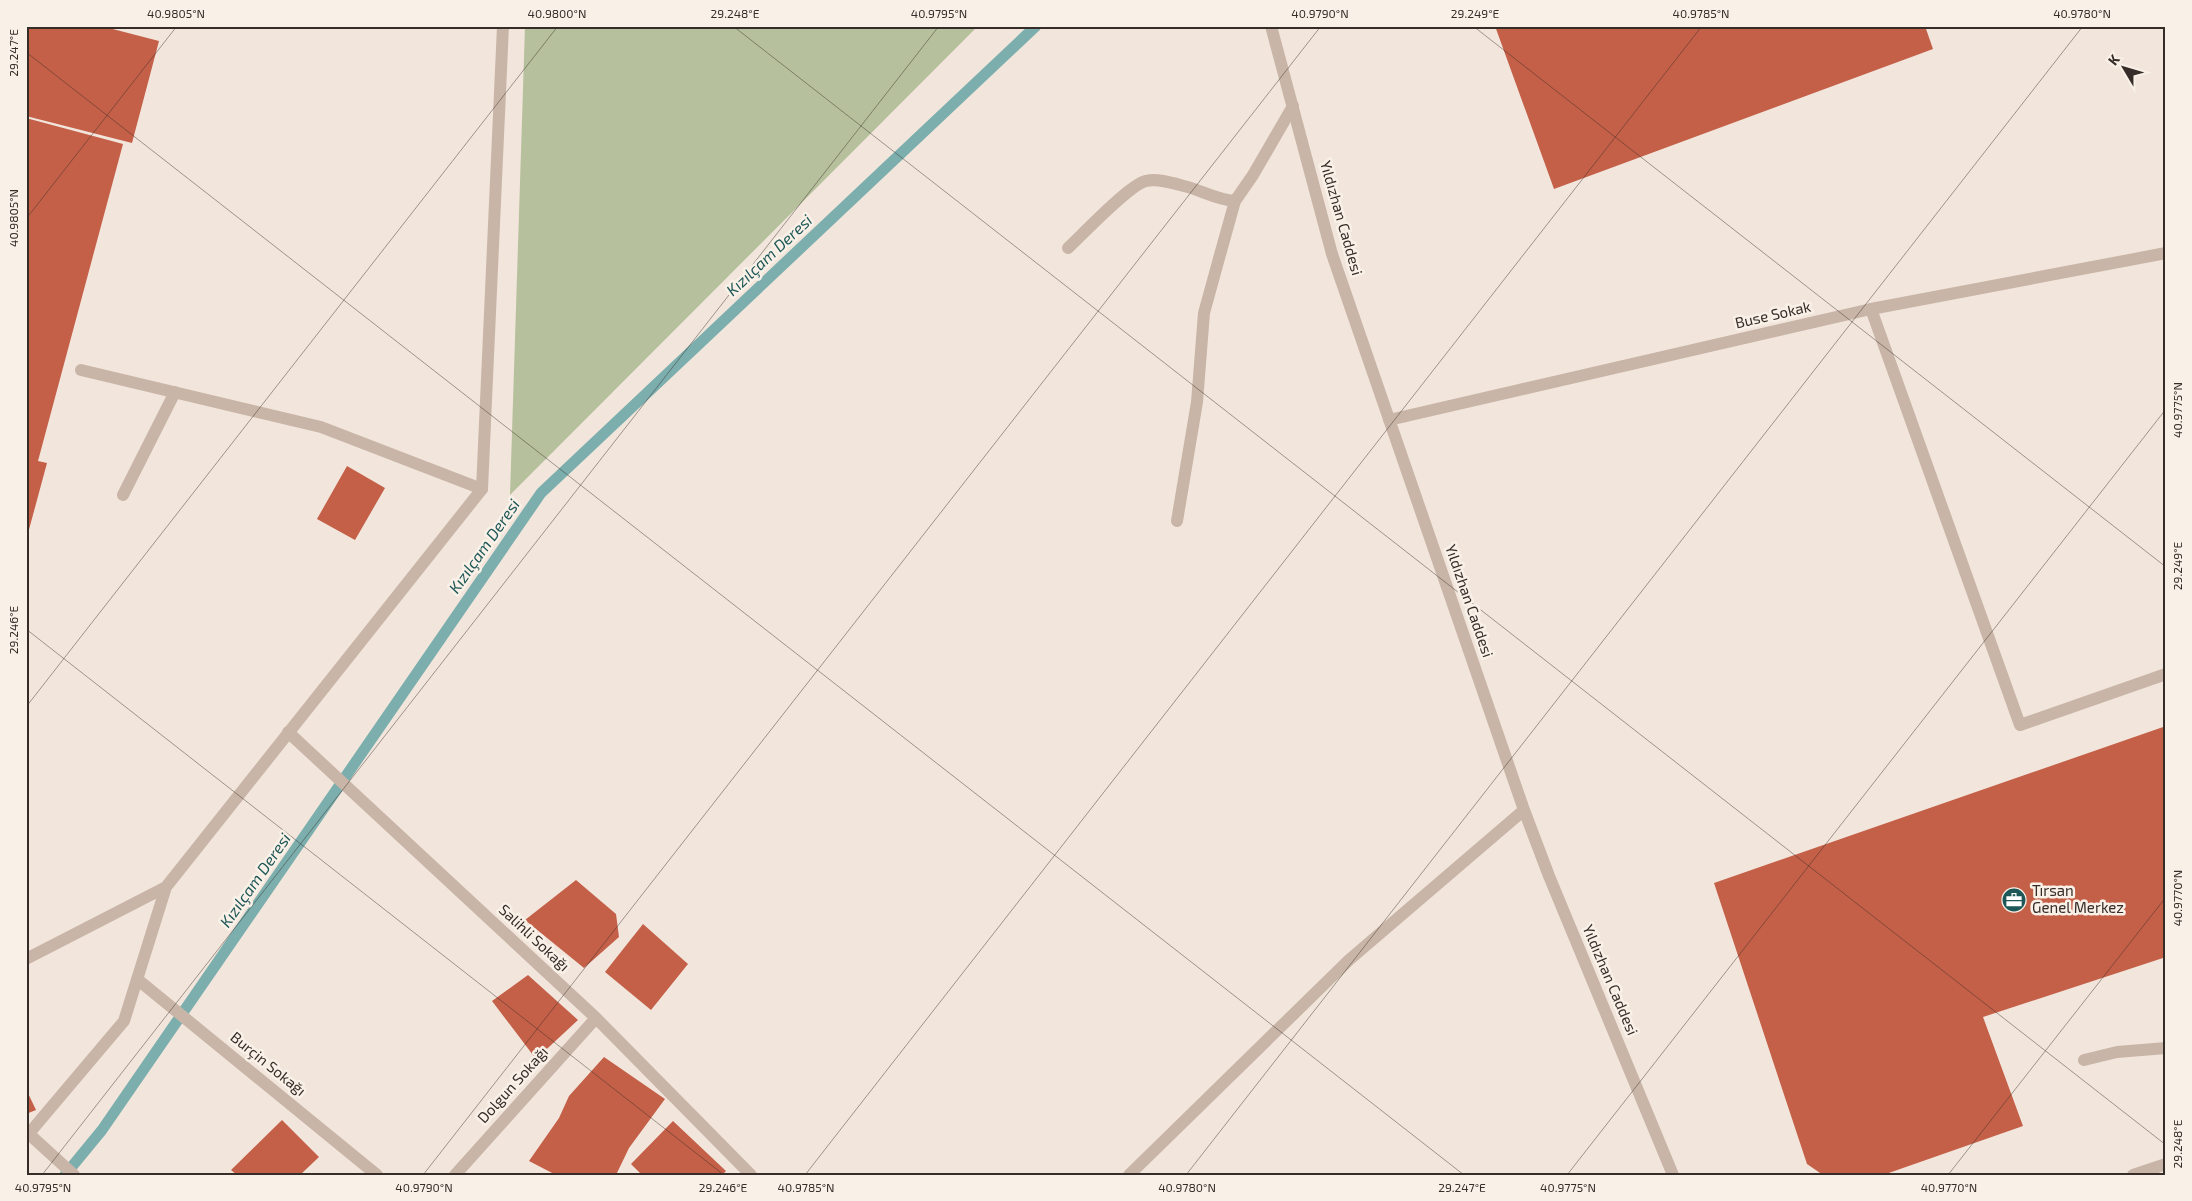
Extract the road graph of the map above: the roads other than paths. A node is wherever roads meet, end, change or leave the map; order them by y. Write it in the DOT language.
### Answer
graph roads {
  1 [pos="503,26"];
  2 [pos="1271,26"];
  3 [pos="1293,106"];
  4 [pos="1235,201"];
  5 [pos="1068,248"];
  6 [pos="2166,252"];
  7 [pos="1871,309"];
  8 [pos="81,370"];
  9 [pos="175,392"];
  10 [pos="1389,420"];
  11 [pos="482,489"];
  12 [pos="123,495"];
  13 [pos="1177,521"];
  14 [pos="2166,674"];
  15 [pos="288,732"];
  16 [pos="1524,810"];
  17 [pos="166,886"];
  18 [pos="26,959"];
  19 [pos="138,979"];
  20 [pos="596,1018"];
  21 [pos="2166,1048"];
  22 [pos="2084,1060"];
  23 [pos="28,1136"];
  24 [pos="2166,1164"];
  25 [pos="74,1175"];
  26 [pos="377,1175"];
  27 [pos="454,1175"];
  28 [pos="751,1175"];
  29 [pos="1129,1175"];
  30 [pos="1673,1175"];
  31 [pos="2133,1175"];
  1 -- 11 [label="street"];
  2 -- 3 [label="street, Yıldızhan Caddesi"];
  3 -- 4 [label="street"];
  3 -- 10 [label="street, Yıldızhan Caddesi"];
  4 -- 5 [label="street"];
  4 -- 13 [label="street"];
  6 -- 7 [label="street, Buse Sokak"];
  7 -- 10 [label="street, Buse Sokak"];
  7 -- 14 [label="street"];
  8 -- 9 [label="street"];
  9 -- 11 [label="street"];
  9 -- 12 [label="street"];
  10 -- 16 [label="street, Yıldızhan Caddesi"];
  11 -- 15 [label="street"];
  15 -- 17 [label="street"];
  15 -- 20 [label="street, Salihli Sokağı"];
  16 -- 29 [label="street"];
  16 -- 30 [label="street, Yıldızhan Caddesi"];
  17 -- 18 [label="street"];
  17 -- 19 [label="street"];
  19 -- 23 [label="street"];
  19 -- 26 [label="street, Burçin Sokağı"];
  20 -- 27 [label="street, Dolgun Sokağı"];
  20 -- 28 [label="street, Salihli Sokağı"];
  21 -- 22 [label="street"];
  23 -- 25 [label="street"];
  24 -- 31 [label="street"];
}
